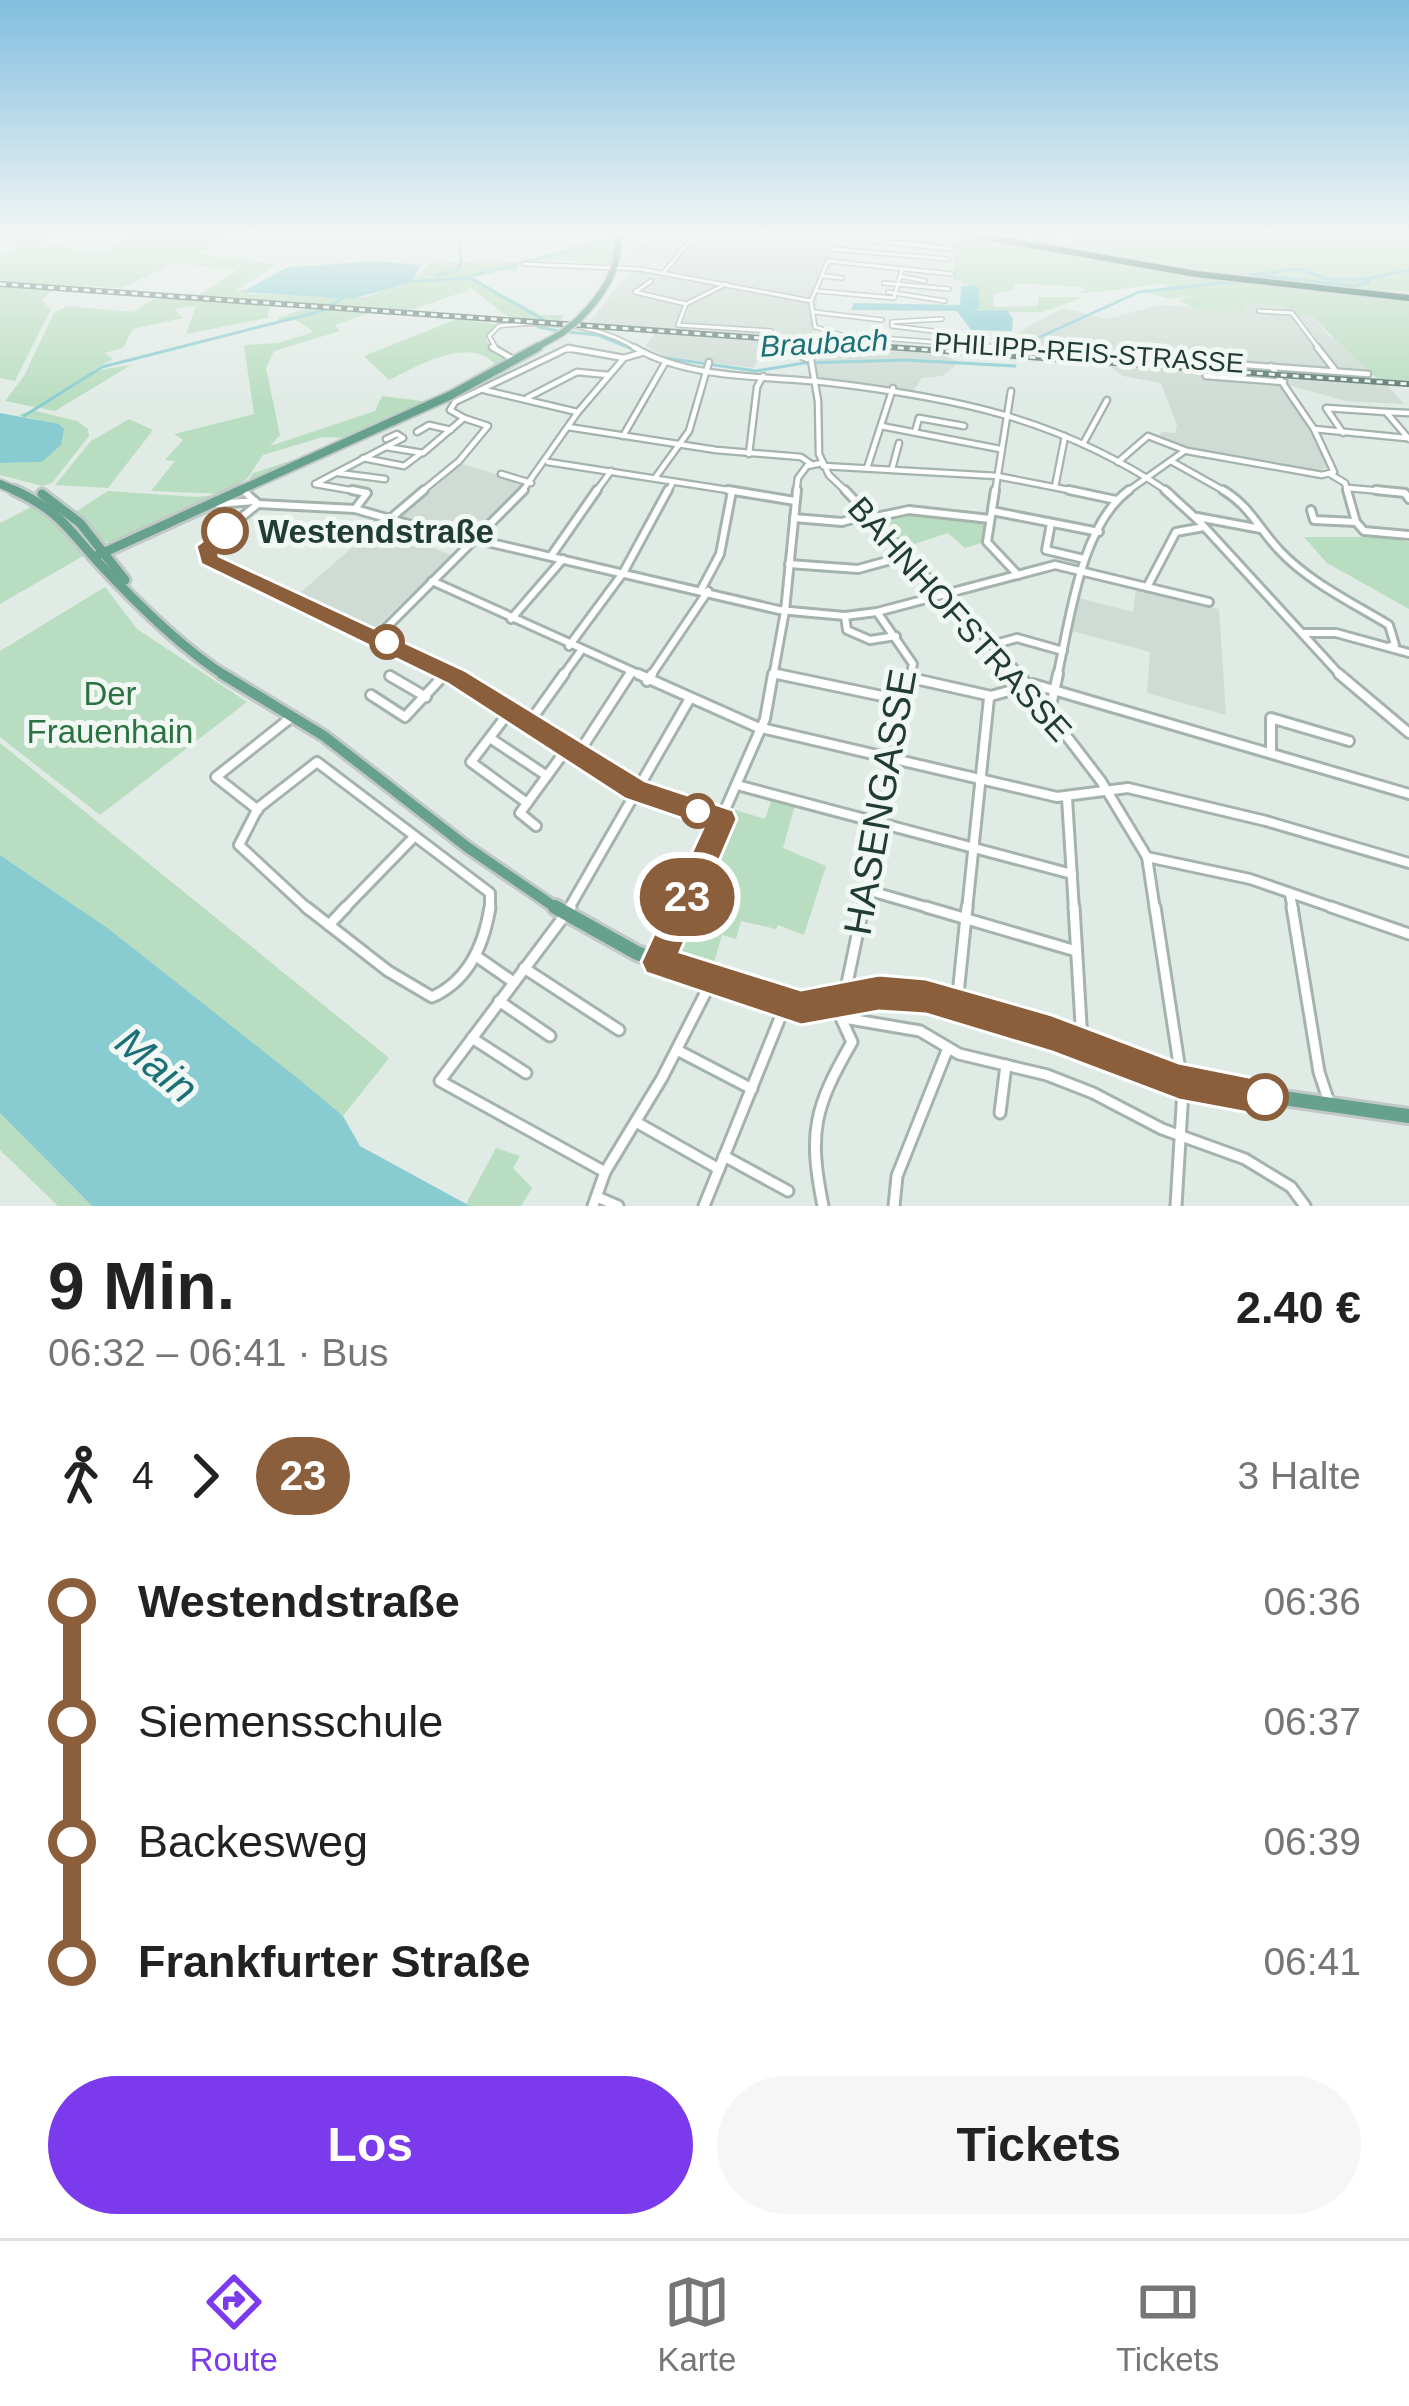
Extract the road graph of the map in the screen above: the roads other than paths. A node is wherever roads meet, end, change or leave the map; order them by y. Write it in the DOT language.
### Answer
graph roads {
  1 [pos="598,291"];
  2 [pos="636,291"];
  3 [pos="711,291"];
  4 [pos="774,291"];
  5 [pos="815,291"];
  6 [pos="1366,291"];
  7 [pos="1368,291"];
  8 [pos="888,292"];
  9 [pos="897,293"];
  10 [pos="1409,296"];
  11 [pos="812,297"];
  12 [pos="945,301"];
  13 [pos="686,304"];
  14 [pos="1259,311"];
  15 [pos="814,312"];
  16 [pos="942,319"];
  17 [pos="882,320"];
  18 [pos="771,331"];
  19 [pos="943,343"];
  20 [pos="782,347"];
  21 [pos="825,348"];
  22 [pos="533,351"];
  23 [pos="641,353"];
  24 [pos="500,355"];
  25 [pos="624,358"];
  26 [pos="517,361"];
  27 [pos="808,362"];
  28 [pos="665,363"];
  29 [pos="707,365"];
  30 [pos="1268,366"];
  31 [pos="1336,371"];
  32 [pos="1368,374"];
  33 [pos="609,375"];
  34 [pos="763,376"];
  35 [pos="1206,376"];
  36 [pos="1284,382"];
  37 [pos="813,383"];
  38 [pos="893,388"];
  39 [pos="481,390"];
  40 [pos="1011,391"];
  41 [pos="524,399"];
  42 [pos="1107,400"];
  43 [pos="578,412"];
  44 [pos="1386,412"];
  45 [pos="1409,413"];
  46 [pos="1006,415"];
  47 [pos="464,418"];
  48 [pos="881,426"];
  49 [pos="964,426"];
  50 [pos="568,428"];
  51 [pos="1314,429"];
  52 [pos="451,430"];
  53 [pos="417,432"];
  54 [pos="915,432"];
  55 [pos="1343,433"];
  56 [pos="623,436"];
  57 [pos="1065,436"];
  58 [pos="899,443"];
  59 [pos="1083,443"];
  60 [pos="682,444"];
  61 [pos="1000,449"];
  62 [pos="1186,452"];
  63 [pos="421,453"];
  64 [pos="749,454"];
  65 [pos="363,458"];
  66 [pos="548,461"];
  67 [pos="1171,461"];
  68 [pos="1118,462"];
  69 [pos="811,464"];
  70 [pos="823,464"];
  71 [pos="867,468"];
  72 [pos="892,470"];
  73 [pos="611,471"];
  74 [pos="335,472"];
  75 [pos="501,474"];
  76 [pos="1330,474"];
  77 [pos="998,476"];
  78 [pos="655,478"];
  79 [pos="1147,478"];
  80 [pos="385,479"];
  81 [pos="0,481"];
  82 [pos="673,481"];
  83 [pos="531,483"];
  84 [pos="1055,488"];
  85 [pos="1348,488"];
  86 [pos="732,491"];
  87 [pos="245,492"];
  88 [pos="1409,499"];
  89 [pos="1116,500"];
  90 [pos="795,501"];
  91 [pos="258,503"];
  92 [pos="217,504"];
  93 [pos="355,508"];
  94 [pos="1311,510"];
  95 [pos="991,515"];
  96 [pos="1194,516"];
  97 [pos="869,517"];
  98 [pos="794,518"];
  99 [pos="390,519"];
  100 [pos="1355,522"];
  101 [pos="1051,523"];
  102 [pos="418,527"];
  103 [pos="1204,527"];
  104 [pos="1261,529"];
  105 [pos="1099,532"];
  106 [pos="444,534"];
  107 [pos="1409,535"];
  108 [pos="473,540"];
  109 [pos="134,541"];
  110 [pos="99,551"];
  111 [pos="909,555"];
  112 [pos="551,556"];
  113 [pos="563,559"];
  114 [pos="1084,560"];
  115 [pos="790,564"];
  116 [pos="116,566"];
  117 [pos="1081,571"];
  118 [pos="623,573"];
  119 [pos="1018,575"];
  120 [pos="432,581"];
  121 [pos="1147,587"];
  122 [pos="705,591"];
  123 [pos="946,594"];
  124 [pos="134,595"];
  125 [pos="1209,602"];
  126 [pos="785,610"];
  127 [pos="878,612"];
  128 [pos="845,616"];
  129 [pos="510,618"];
  130 [pos="1299,633"];
  131 [pos="896,636"];
  132 [pos="377,637"];
  133 [pos="992,645"];
  134 [pos="569,646"];
  135 [pos="1388,647"];
  136 [pos="580,651"];
  137 [pos="1063,651"];
  138 [pos="1409,653"];
  139 [pos="447,672"];
  140 [pos="629,673"];
  141 [pos="773,673"];
  142 [pos="390,676"];
  143 [pos="910,678"];
  144 [pos="647,681"];
  145 [pos="1028,684"];
  146 [pos="1054,690"];
  147 [pos="371,695"];
  148 [pos="989,696"];
  149 [pos="426,697"];
  150 [pos="690,699"];
  151 [pos="905,701"];
  152 [pos="1050,710"];
  153 [pos="510,711"];
  154 [pos="291,714"];
  155 [pos="529,723"];
  156 [pos="762,728"];
  157 [pos="1409,733"];
  158 [pos="490,738"];
  159 [pos="1349,741"];
  160 [pos="568,747"];
  161 [pos="1271,752"];
  162 [pos="578,754"];
  163 [pos="893,760"];
  164 [pos="547,776"];
  165 [pos="980,782"];
  166 [pos="737,784"];
  167 [pos="636,790"];
  168 [pos="1107,790"];
  169 [pos="1409,794"];
  170 [pos="1067,798"];
  171 [pos="527,803"];
  172 [pos="258,810"];
  173 [pos="722,819"];
  174 [pos="881,823"];
  175 [pos="536,826"];
  176 [pos="412,838"];
  177 [pos="974,848"];
  178 [pos="1147,857"];
  179 [pos="1409,863"];
  180 [pos="1072,874"];
  181 [pos="867,890"];
  182 [pos="1290,894"];
  183 [pos="565,914"];
  184 [pos="965,919"];
  185 [pos="329,925"];
  186 [pos="1409,934"];
  187 [pos="1076,951"];
  188 [pos="476,956"];
  189 [pos="658,962"];
  190 [pos="524,968"];
  191 [pos="513,982"];
  192 [pos="711,982"];
  193 [pos="499,1001"];
  194 [pos="839,1002"];
  195 [pos="957,1004"];
  196 [pos="786,1005"];
  197 [pos="844,1018"];
  198 [pos="620,1030"];
  199 [pos="550,1036"];
  200 [pos="472,1037"];
  201 [pos="1083,1044"];
  202 [pos="948,1048"];
  203 [pos="677,1050"];
  204 [pos="1006,1065"];
  205 [pos="526,1073"];
  206 [pos="1179,1082"];
  207 [pos="752,1089"];
  208 [pos="1331,1106"];
  209 [pos="1000,1113"];
  210 [pos="1409,1116"];
  211 [pos="636,1122"];
  212 [pos="1180,1136"];
  213 [pos="724,1156"];
  214 [pos="719,1169"];
  215 [pos="605,1172"];
  216 [pos="788,1191"];
  217 [pos="595,1202"];
  218 [pos="1301,1204"];
  219 [pos="618,1206"];
  220 [pos="704,1206"];
  221 [pos="823,1206"];
  222 [pos="894,1206"];
  223 [pos="1176,1206"];
  1 -- 22 [label="main road, bridge"];
  2 -- 13 [label="street"];
  3 -- 13 [label="street"];
  4 -- 11 [label="street"];
  5 -- 11 [label="street"];
  6 -- 10 [label="highway"];
  7 -- 10 [label="highway"];
  8 -- 9 [label="street"];
  9 -- 11 [label="street"];
  9 -- 12 [label="street"];
  11 -- 15 [label="street"];
  13 -- 18 [label="street"];
  14 -- 31 [label="street"];
  15 -- 17 [label="street"];
  15 -- 19 [label="street, PHILIPP-REIS-STRASSE"];
  16 -- 19 [label="street"];
  19 -- 30 [label="street, PHILIPP-REIS-STRASSE"];
  20 -- 27 [label="street"];
  21 -- 27 [label="street"];
  22 -- 24 [label="street"];
  22 -- 26 [label="main road"];
  23 -- 24 [label="street"];
  23 -- 25 [label="street"];
  23 -- 28 [label="street"];
  24 -- 26 [label="street"];
  25 -- 33 [label="street"];
  25 -- 39 [label="street"];
  26 -- 87 [label="main road"];
  27 -- 37 [label="street"];
  28 -- 29 [label="street"];
  28 -- 56 [label="street"];
  29 -- 34 [label="street"];
  29 -- 60 [label="street"];
  30 -- 31 [label="street, PHILIPP-REIS-STRASSE"];
  30 -- 36 [label="street"];
  31 -- 32 [label="street, PHILIPP-REIS-STRASSE"];
  33 -- 41 [label="street"];
  33 -- 43 [label="street"];
  34 -- 37 [label="street"];
  34 -- 64 [label="street"];
  35 -- 36 [label="street"];
  36 -- 51 [label="street"];
  37 -- 38 [label="street"];
  37 -- 70 [label="street"];
  38 -- 46 [label="street"];
  38 -- 48 [label="street"];
  39 -- 41 [label="street"];
  39 -- 47 [label="street"];
  40 -- 46 [label="street"];
  41 -- 43 [label="street"];
  42 -- 59 [label="street"];
  43 -- 50 [label="street"];
  44 -- 45 [label="street"];
  44 -- 55 [label="street"];
  44 -- 55 [label="street"];
  46 -- 57 [label="street"];
  46 -- 61 [label="street"];
  47 -- 52 [label="street"];
  47 -- 99 [label="street"];
  48 -- 54 [label="street"];
  48 -- 71 [label="street"];
  49 -- 54 [label="street"];
  50 -- 56 [label="street"];
  50 -- 66 [label="street"];
  51 -- 55 [label="street"];
  51 -- 76 [label="street"];
  52 -- 53 [label="street"];
  52 -- 63 [label="street"];
  54 -- 61 [label="street"];
  56 -- 60 [label="street"];
  57 -- 59 [label="street"];
  57 -- 84 [label="street"];
  58 -- 72 [label="street"];
  59 -- 68 [label="street"];
  60 -- 64 [label="street"];
  60 -- 78 [label="street"];
  61 -- 77 [label="street"];
  62 -- 67 [label="street"];
  62 -- 68 [label="street"];
  62 -- 76 [label="street"];
  63 -- 65 [label="street"];
  63 -- 65 [label="street"];
  64 -- 69 [label="street"];
  65 -- 74 [label="street"];
  66 -- 73 [label="street"];
  66 -- 83 [label="street"];
  67 -- 79 [label="street"];
  67 -- 104 [label="street"];
  68 -- 79 [label="street"];
  69 -- 70 [label="street"];
  69 -- 90 [label="street"];
  70 -- 71 [label="street"];
  70 -- 97 [label="street, BAHNHOFSTRASSE"];
  71 -- 72 [label="street"];
  72 -- 77 [label="street"];
  73 -- 78 [label="street"];
  73 -- 112 [label="street"];
  74 -- 80 [label="street"];
  74 -- 93 [label="street"];
  75 -- 83 [label="street"];
  76 -- 85 [label="street"];
  77 -- 84 [label="street"];
  77 -- 95 [label="street"];
  78 -- 82 [label="street"];
  79 -- 89 [label="street"];
  79 -- 96 [label="street"];
  81 -- 110 [label="main road"];
  82 -- 86 [label="street"];
  82 -- 118 [label="street"];
  83 -- 108 [label="street"];
  84 -- 89 [label="street"];
  85 -- 88 [label="street"];
  85 -- 100 [label="street"];
  86 -- 90 [label="street"];
  86 -- 122 [label="street"];
  87 -- 91 [label="street"];
  87 -- 92 [label="main road"];
  89 -- 105 [label="street"];
  90 -- 98 [label="street"];
  91 -- 92 [label="street"];
  91 -- 93 [label="street"];
  91 -- 132 [label="street"];
  92 -- 109 [label="main road"];
  93 -- 99 [label="street"];
  94 -- 100 [label="street"];
  95 -- 97 [label="street"];
  95 -- 101 [label="street"];
  95 -- 119 [label="street"];
  96 -- 103 [label="street"];
  96 -- 104 [label="street"];
  97 -- 98 [label="street"];
  97 -- 111 [label="street, BAHNHOFSTRASSE"];
  98 -- 115 [label="street"];
  99 -- 102 [label="street"];
  100 -- 107 [label="street"];
  101 -- 105 [label="street"];
  101 -- 114 [label="street"];
  103 -- 121 [label="street"];
  103 -- 130 [label="street"];
  104 -- 135 [label="street"];
  105 -- 114 [label="street"];
  106 -- 108 [label="street"];
  108 -- 112 [label="street"];
  108 -- 120 [label="street"];
  109 -- 110 [label="main road"];
  109 -- 116 [label="main road"];
  110 -- 116 [label="main road"];
  110 -- 124 [label="main road"];
  111 -- 115 [label="street"];
  111 -- 123 [label="street, BAHNHOFSTRASSE"];
  112 -- 113 [label="street"];
  113 -- 118 [label="street"];
  113 -- 129 [label="street"];
  114 -- 117 [label="street"];
  115 -- 126 [label="street"];
  116 -- 124 [label="main road"];
  117 -- 119 [label="street"];
  117 -- 121 [label="street"];
  117 -- 137 [label="street"];
  118 -- 122 [label="street"];
  118 -- 134 [label="street"];
  119 -- 123 [label="street"];
  120 -- 129 [label="street"];
  120 -- 132 [label="street"];
  121 -- 125 [label="street"];
  122 -- 126 [label="street"];
  122 -- 144 [label="street"];
  123 -- 127 [label="street"];
  123 -- 133 [label="street, BAHNHOFSTRASSE"];
  124 -- 154 [label="main road"];
  126 -- 128 [label="street"];
  126 -- 141 [label="street"];
  127 -- 128 [label="street"];
  127 -- 131 [label="street, HASENGASSE"];
  128 -- 131 [label="street"];
  129 -- 134 [label="street"];
  130 -- 135 [label="street"];
  130 -- 157 [label="street"];
  131 -- 143 [label="street, HASENGASSE"];
  132 -- 139 [label="street"];
  133 -- 137 [label="street"];
  133 -- 145 [label="street, BAHNHOFSTRASSE"];
  134 -- 136 [label="street"];
  135 -- 138 [label="street"];
  136 -- 140 [label="street"];
  136 -- 155 [label="street"];
  137 -- 146 [label="street"];
  139 -- 149 [label="street"];
  139 -- 153 [label="street"];
  140 -- 144 [label="street"];
  140 -- 162 [label="street"];
  141 -- 151 [label="street"];
  141 -- 156 [label="street"];
  142 -- 149 [label="street"];
  143 -- 148 [label="street"];
  143 -- 151 [label="street, HASENGASSE"];
  144 -- 150 [label="street"];
  145 -- 146 [label="street"];
  145 -- 148 [label="street"];
  145 -- 152 [label="street, BAHNHOFSTRASSE"];
  146 -- 152 [label="street"];
  146 -- 161 [label="street"];
  147 -- 149 [label="street"];
  148 -- 165 [label="street"];
  150 -- 156 [label="street"];
  150 -- 167 [label="street"];
  151 -- 163 [label="street, HASENGASSE"];
  152 -- 168 [label="street, BAHNHOFSTRASSE"];
  153 -- 155 [label="street"];
  153 -- 158 [label="street"];
  154 -- 172 [label="street"];
  154 -- 183 [label="main road"];
  155 -- 160 [label="street"];
  156 -- 163 [label="street"];
  156 -- 166 [label="street"];
  158 -- 164 [label="street"];
  158 -- 171 [label="street"];
  159 -- 161 [label="street"];
  160 -- 162 [label="street"];
  160 -- 164 [label="street"];
  161 -- 169 [label="street"];
  162 -- 167 [label="street"];
  163 -- 165 [label="street"];
  163 -- 174 [label="street, HASENGASSE"];
  164 -- 171 [label="street"];
  165 -- 170 [label="street"];
  165 -- 177 [label="street"];
  166 -- 173 [label="street"];
  166 -- 174 [label="street"];
  167 -- 173 [label="street"];
  167 -- 183 [label="street"];
  168 -- 170 [label="street"];
  168 -- 178 [label="street, BAHNHOFSTRASSE"];
  168 -- 179 [label="street"];
  170 -- 180 [label="street"];
  171 -- 175 [label="street"];
  172 -- 176 [label="street"];
  172 -- 185 [label="street"];
  173 -- 189 [label="street"];
  174 -- 177 [label="street"];
  174 -- 181 [label="street, HASENGASSE"];
  176 -- 185 [label="street"];
  176 -- 188 [label="street"];
  177 -- 180 [label="street"];
  177 -- 184 [label="street"];
  178 -- 182 [label="street"];
  178 -- 206 [label="street, BAHNHOFSTRASSE"];
  180 -- 187 [label="street"];
  181 -- 184 [label="street"];
  181 -- 194 [label="street, HASENGASSE"];
  182 -- 186 [label="street"];
  182 -- 208 [label="street"];
  183 -- 189 [label="main road"];
  183 -- 190 [label="street"];
  184 -- 187 [label="street"];
  184 -- 195 [label="street"];
  185 -- 188 [label="street"];
  187 -- 201 [label="street"];
  188 -- 191 [label="street"];
  189 -- 192 [label="main road"];
  190 -- 191 [label="street"];
  190 -- 198 [label="street"];
  191 -- 193 [label="street"];
  192 -- 196 [label="main road"];
  192 -- 203 [label="street"];
  193 -- 199 [label="street"];
  193 -- 200 [label="street"];
  194 -- 195 [label="main road"];
  194 -- 196 [label="main road"];
  194 -- 197 [label="street"];
  195 -- 201 [label="main road"];
  196 -- 207 [label="street"];
  197 -- 202 [label="street"];
  197 -- 221 [label="street"];
  200 -- 205 [label="street"];
  200 -- 215 [label="street"];
  201 -- 206 [label="main road"];
  202 -- 204 [label="street"];
  202 -- 222 [label="street"];
  203 -- 207 [label="street"];
  203 -- 211 [label="street"];
  204 -- 209 [label="street"];
  204 -- 212 [label="street"];
  206 -- 208 [label="main road"];
  206 -- 212 [label="street, BAHNHOFSTRASSE"];
  207 -- 213 [label="street"];
  208 -- 210 [label="main road"];
  211 -- 214 [label="street"];
  211 -- 215 [label="street"];
  212 -- 218 [label="street"];
  212 -- 223 [label="street, BAHNHOFSTRASSE"];
  213 -- 214 [label="street"];
  213 -- 216 [label="street"];
  214 -- 220 [label="street"];
  215 -- 217 [label="street"];
  217 -- 219 [label="street"];
}
